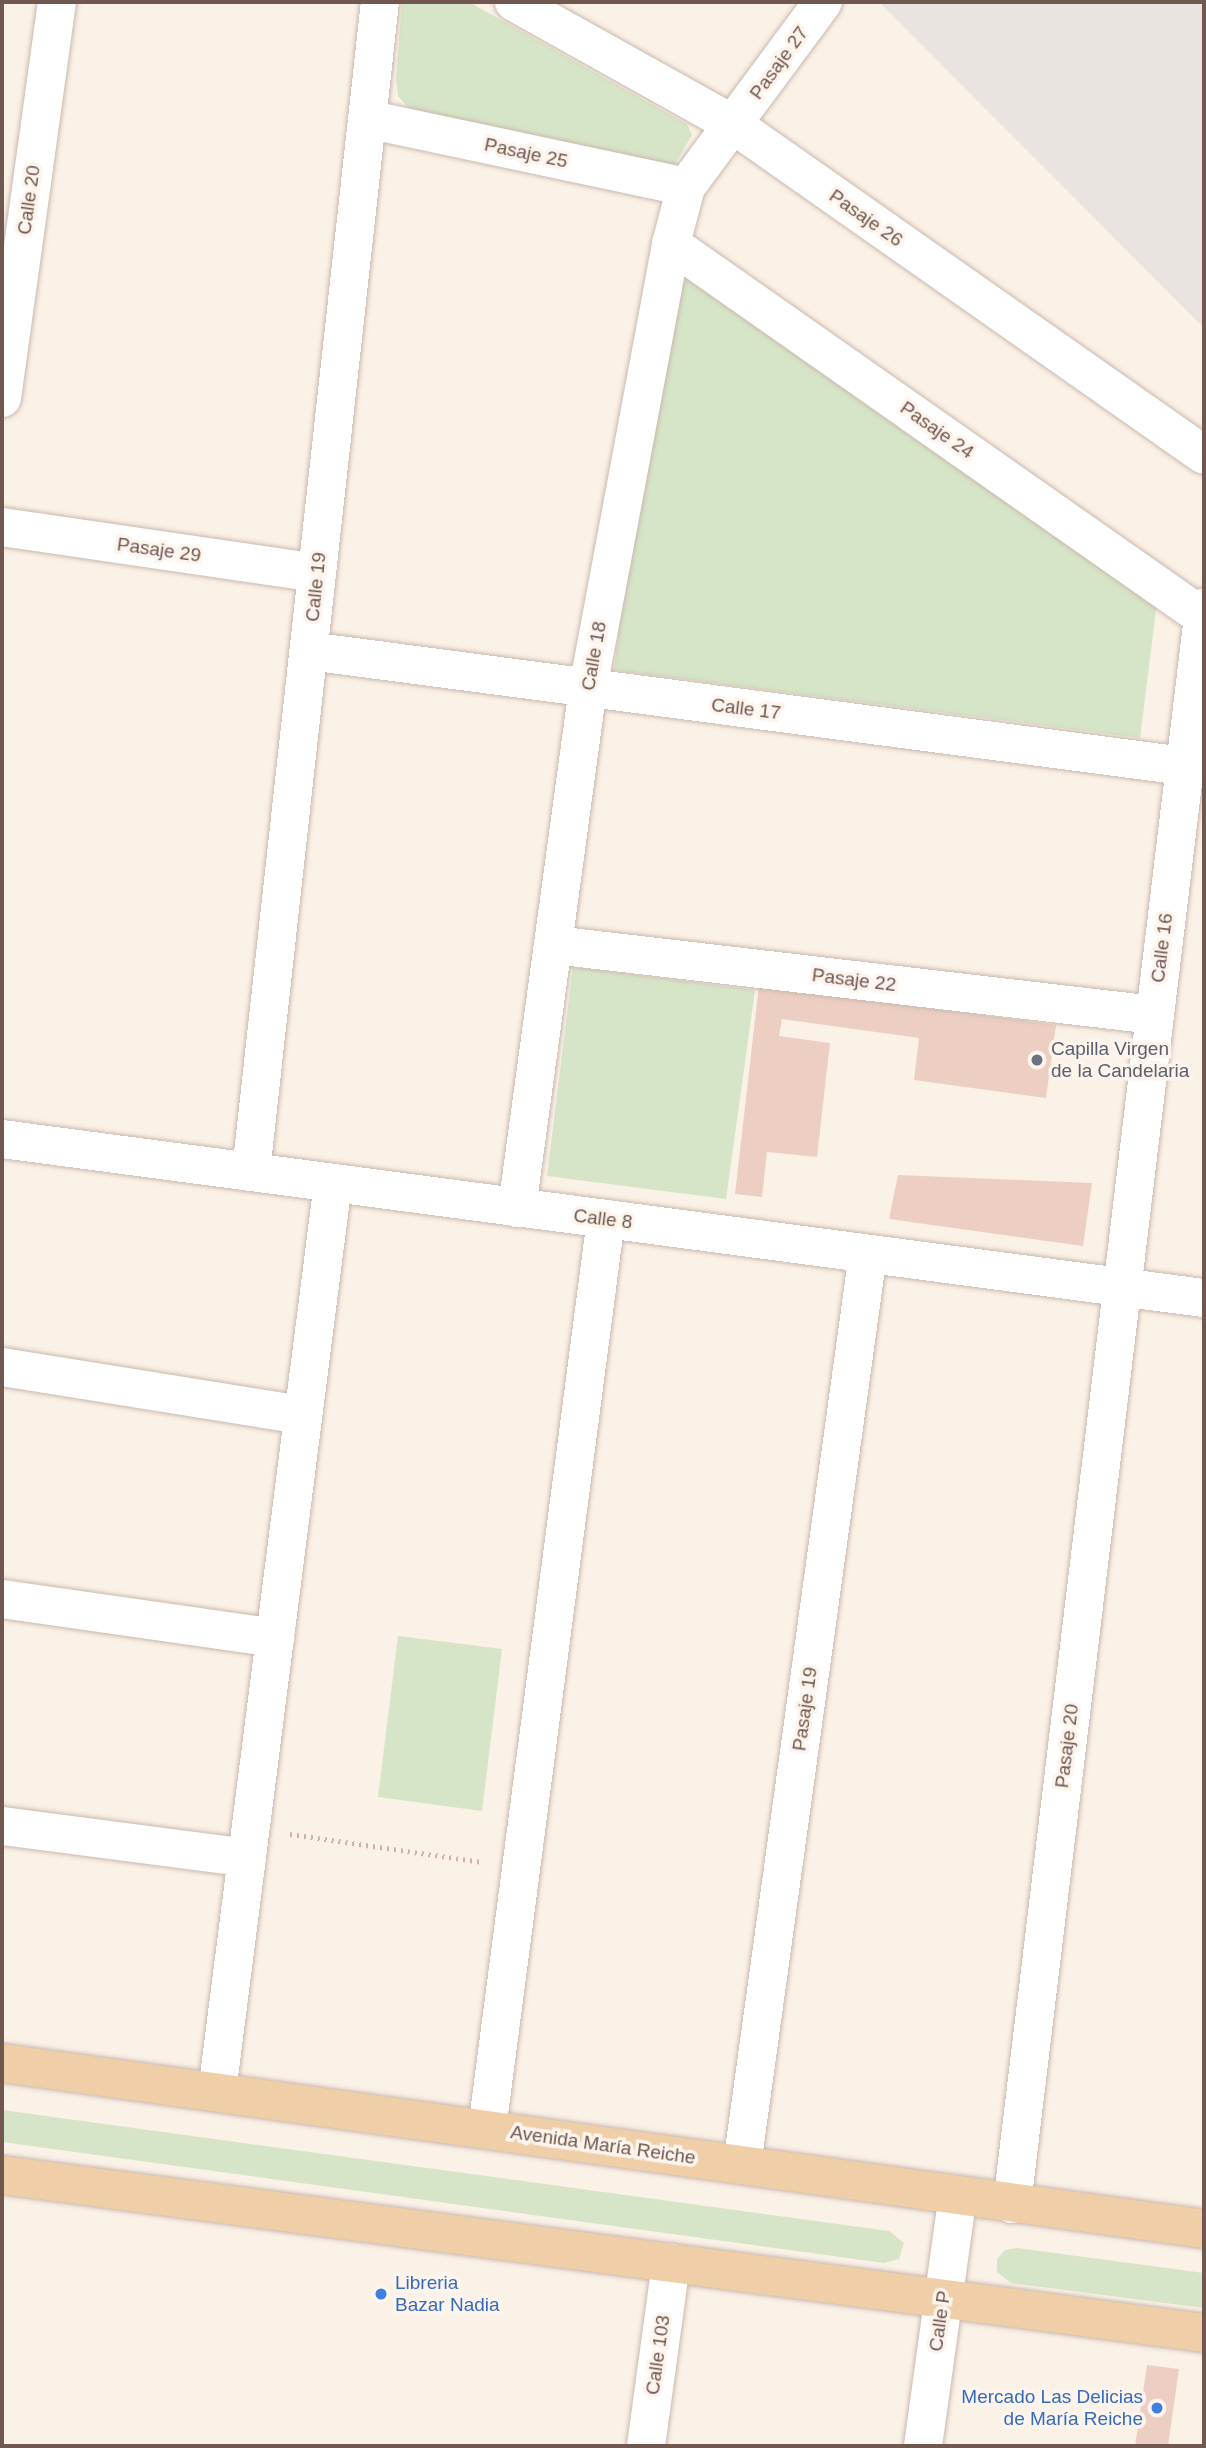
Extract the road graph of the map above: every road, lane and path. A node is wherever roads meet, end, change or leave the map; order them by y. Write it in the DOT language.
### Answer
graph roads {
  1 [pos="57,2"];
  2 [pos="380,2"];
  3 [pos="823,2"];
  4 [pos="520,3"];
  5 [pos="367,119"];
  6 [pos="734,125"];
  7 [pos="686,187"];
  8 [pos="671,244"];
  9 [pos="2,398"];
  10 [pos="1204,456"];
  11 [pos="2,527"];
  12 [pos="317,573"];
  13 [pos="1204,613"];
  14 [pos="309,652"];
  15 [pos="588,688"];
  16 [pos="1198,710"];
  17 [pos="1184,766"];
  18 [pos="554,945"];
  19 [pos="1154,1015"];
  20 [pos="2,1139"];
  21 [pos="250,1172"];
  22 [pos="333,1183"];
  23 [pos="517,1208"];
  24 [pos="606,1219"];
  25 [pos="868,1254"];
  26 [pos="1121,1287"];
  27 [pos="1204,1298"];
  28 [pos="2,1367"];
  29 [pos="303,1415"];
  30 [pos="2,1599"];
  31 [pos="275,1638"];
  32 [pos="2,1826"];
  33 [pos="249,1843"];
  34 [pos="522,1868"];
  35 [pos="2,2063"];
  36 [pos="217,2092"];
  37 [pos="487,2129"];
  38 [pos="742,2165"];
  39 [pos="2,2175"];
  40 [pos="958,2195"];
  41 [pos="1012,2204"];
  42 [pos="1204,2229"];
  43 [pos="671,2263"];
  44 [pos="943,2298"];
  45 [pos="1204,2333"];
  46 [pos="646,2446"];
  47 [pos="923,2446"];
  1 -- 9 [label="street, Calle 20"];
  2 -- 5 [label="street, Calle 19"];
  3 -- 6 [label="street, Pasaje 27"];
  4 -- 6 [label="street, Pasaje 26"];
  5 -- 7 [label="street, Pasaje 25"];
  5 -- 12 [label="street, Calle 19"];
  6 -- 7 [label="street, Calle 18"];
  6 -- 10 [label="street, Pasaje 26"];
  7 -- 8 [label="street, Calle 18"];
  8 -- 13 [label="street, Pasaje 24"];
  8 -- 15 [label="street, Calle 18"];
  11 -- 12 [label="street, Pasaje 29"];
  12 -- 14 [label="street, Calle 19"];
  13 -- 16 [label="street, Calle 16"];
  14 -- 15 [label="street, Calle 17"];
  14 -- 21 [label="street, Calle 19"];
  15 -- 17 [label="street, Calle 17"];
  15 -- 18 [label="street, Calle 18"];
  16 -- 17 [label="street, Calle 16"];
  17 -- 19 [label="street, Calle 16"];
  18 -- 19 [label="street, Pasaje 22"];
  18 -- 23 [label="street, Calle 18"];
  19 -- 26 [label="street, Calle 16"];
  20 -- 21 [label="street, Calle 8"];
  21 -- 22 [label="street, Calle 8"];
  22 -- 23 [label="street, Calle 8"];
  22 -- 29 [label="street"];
  23 -- 24 [label="street, Calle 8"];
  24 -- 25 [label="street, Calle 8"];
  24 -- 34 [label="street"];
  25 -- 26 [label="street, Calle 8"];
  25 -- 38 [label="street, Pasaje 19"];
  26 -- 27 [label="street, Calle 8"];
  26 -- 41 [label="street, Pasaje 20"];
  28 -- 29 [label="street"];
  29 -- 31 [label="street"];
  30 -- 31 [label="street"];
  31 -- 33 [label="street"];
  32 -- 33 [label="street"];
  33 -- 34 [label="path"];
  33 -- 36 [label="street"];
  34 -- 37 [label="street"];
  35 -- 36 [label="main road, Avenida María Reiche"];
  36 -- 37 [label="main road, Avenida María Reiche"];
  37 -- 38 [label="main road, Avenida María Reiche"];
  38 -- 40 [label="main road, Avenida María Reiche"];
  39 -- 43 [label="main road"];
  40 -- 41 [label="main road, Avenida María Reiche"];
  40 -- 44 [label="street, Calle P"];
  41 -- 42 [label="main road, Avenida María Reiche"];
  43 -- 44 [label="main road"];
  43 -- 46 [label="street, Calle 103"];
  44 -- 45 [label="main road"];
  44 -- 47 [label="street, Calle P"];
}
